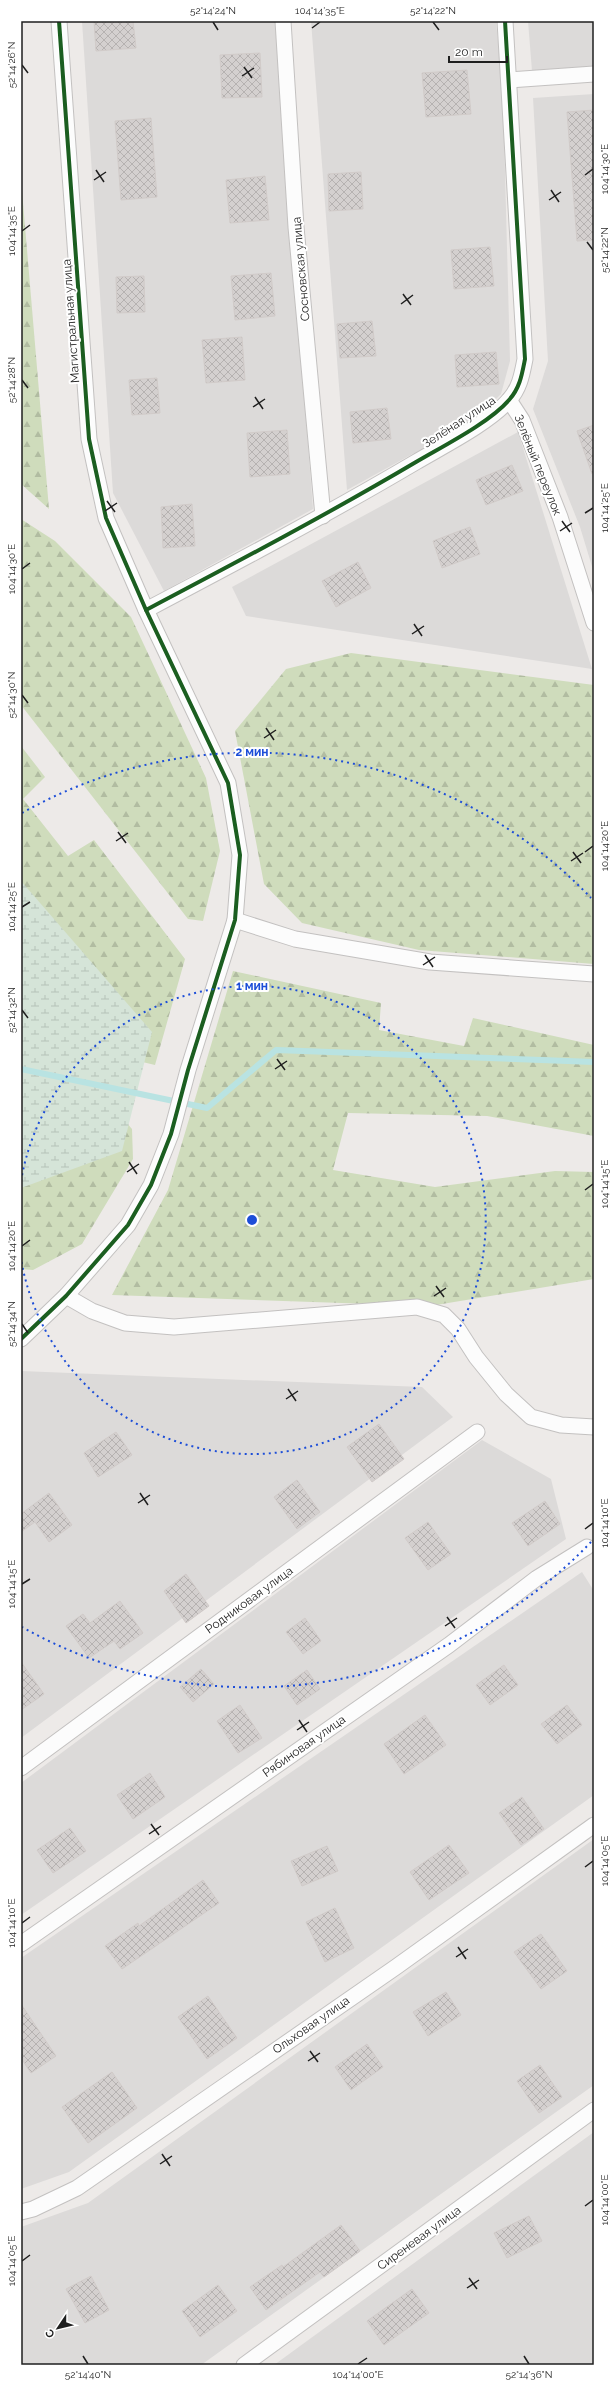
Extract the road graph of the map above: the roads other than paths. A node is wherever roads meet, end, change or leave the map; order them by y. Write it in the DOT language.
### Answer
graph roads {
  1 [pos="59,21"];
  2 [pos="283,21"];
  3 [pos="505,21"];
  4 [pos="594,74"];
  5 [pos="510,80"];
  6 [pos="509,400"];
  7 [pos="323,516"];
  8 [pos="146,610"];
  9 [pos="594,623"];
  10 [pos="235,920"];
  11 [pos="594,974"];
  12 [pos="66,1296"];
  13 [pos="21,1339"];
  14 [pos="594,1427"];
  15 [pos="477,1432"];
  16 [pos="587,1547"];
  17 [pos="21,1768"];
  18 [pos="594,1825"];
  19 [pos="21,1944"];
  20 [pos="594,2110"];
  21 [pos="21,2212"];
  22 [pos="244,2365"];
  1 -- 8 [label="street, Магистральная улица"];
  2 -- 7 [label="street, Сосновская улица"];
  3 -- 5 [label="street, Зелёная улица"];
  4 -- 5 [label="street"];
  5 -- 6 [label="street, Зелёная улица"];
  6 -- 7 [label="street, Зелёная улица"];
  6 -- 9 [label="street, Зелёный переулок"];
  7 -- 8 [label="street, Зелёная улица"];
  8 -- 10 [label="street, Магистральная улица"];
  10 -- 11 [label="street"];
  10 -- 12 [label="street, Магистральная улица"];
  12 -- 13 [label="street, Магистральная улица"];
  12 -- 14 [label="street"];
  15 -- 17 [label="street, Родниковая улица"];
  16 -- 19 [label="street, Рябиновая улица"];
  18 -- 21 [label="street, Ольховая улица"];
  20 -- 22 [label="street, Сиреневая улица"];
}
